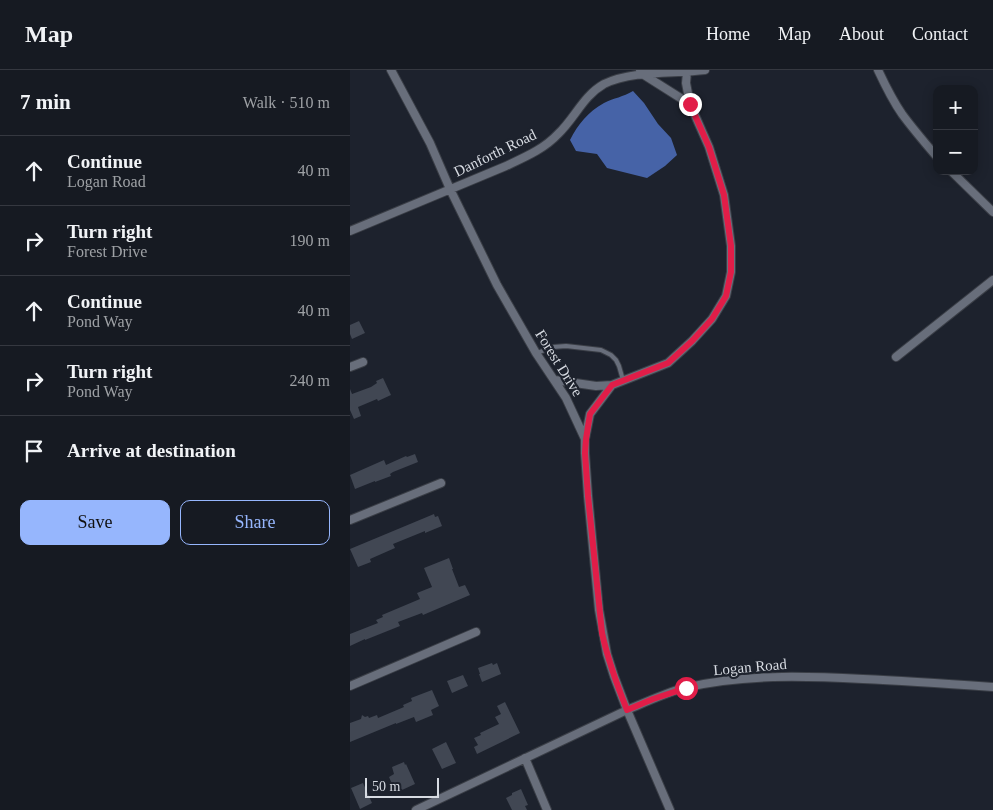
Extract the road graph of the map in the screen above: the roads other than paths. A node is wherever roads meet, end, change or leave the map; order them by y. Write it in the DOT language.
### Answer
graph roads {
  1 [pos="391,70"];
  2 [pos="705,70"];
  3 [pos="878,70"];
  4 [pos="640,72"];
  5 [pos="687,72"];
  6 [pos="690,104"];
  7 [pos="933,152"];
  8 [pos="955,175"];
  9 [pos="450,190"];
  10 [pos="993,212"];
  11 [pos="350,230"];
  12 [pos="993,280"];
  13 [pos="536,353"];
  14 [pos="896,357"];
  15 [pos="363,362"];
  16 [pos="350,367"];
  17 [pos="555,380"];
  18 [pos="624,380"];
  19 [pos="612,385"];
  20 [pos="586,439"];
  21 [pos="441,483"];
  22 [pos="350,520"];
  23 [pos="476,632"];
  24 [pos="350,686"];
  25 [pos="993,687"];
  26 [pos="627,710"];
  27 [pos="525,758"];
  28 [pos="416,810"];
  29 [pos="547,810"];
  30 [pos="670,810"];
  1 -- 9 [label="street, Forest Drive"];
  2 -- 5 [label="street, Danforth Road"];
  3 -- 7 [label="street"];
  4 -- 5 [label="street, Danforth Road"];
  4 -- 6 [label="street"];
  4 -- 9 [label="street, Danforth Road"];
  5 -- 6 [label="street"];
  6 -- 18 [label="street"];
  8 -- 10 [label="street"];
  9 -- 11 [label="street, Danforth Road"];
  9 -- 13 [label="street, Forest Drive"];
  12 -- 14 [label="street"];
  13 -- 17 [label="street, Forest Drive"];
  13 -- 18 [label="lane"];
  15 -- 16 [label="street"];
  17 -- 19 [label="street"];
  17 -- 20 [label="street, Forest Drive"];
  18 -- 19 [label="street"];
  19 -- 20 [label="street"];
  20 -- 26 [label="street, Forest Drive"];
  21 -- 22 [label="street"];
  23 -- 24 [label="street"];
  25 -- 26 [label="street, Logan Road"];
  26 -- 27 [label="street, Logan Road"];
  26 -- 30 [label="street, Forest Drive"];
  27 -- 28 [label="street, Logan Road"];
  27 -- 29 [label="street"];
}
